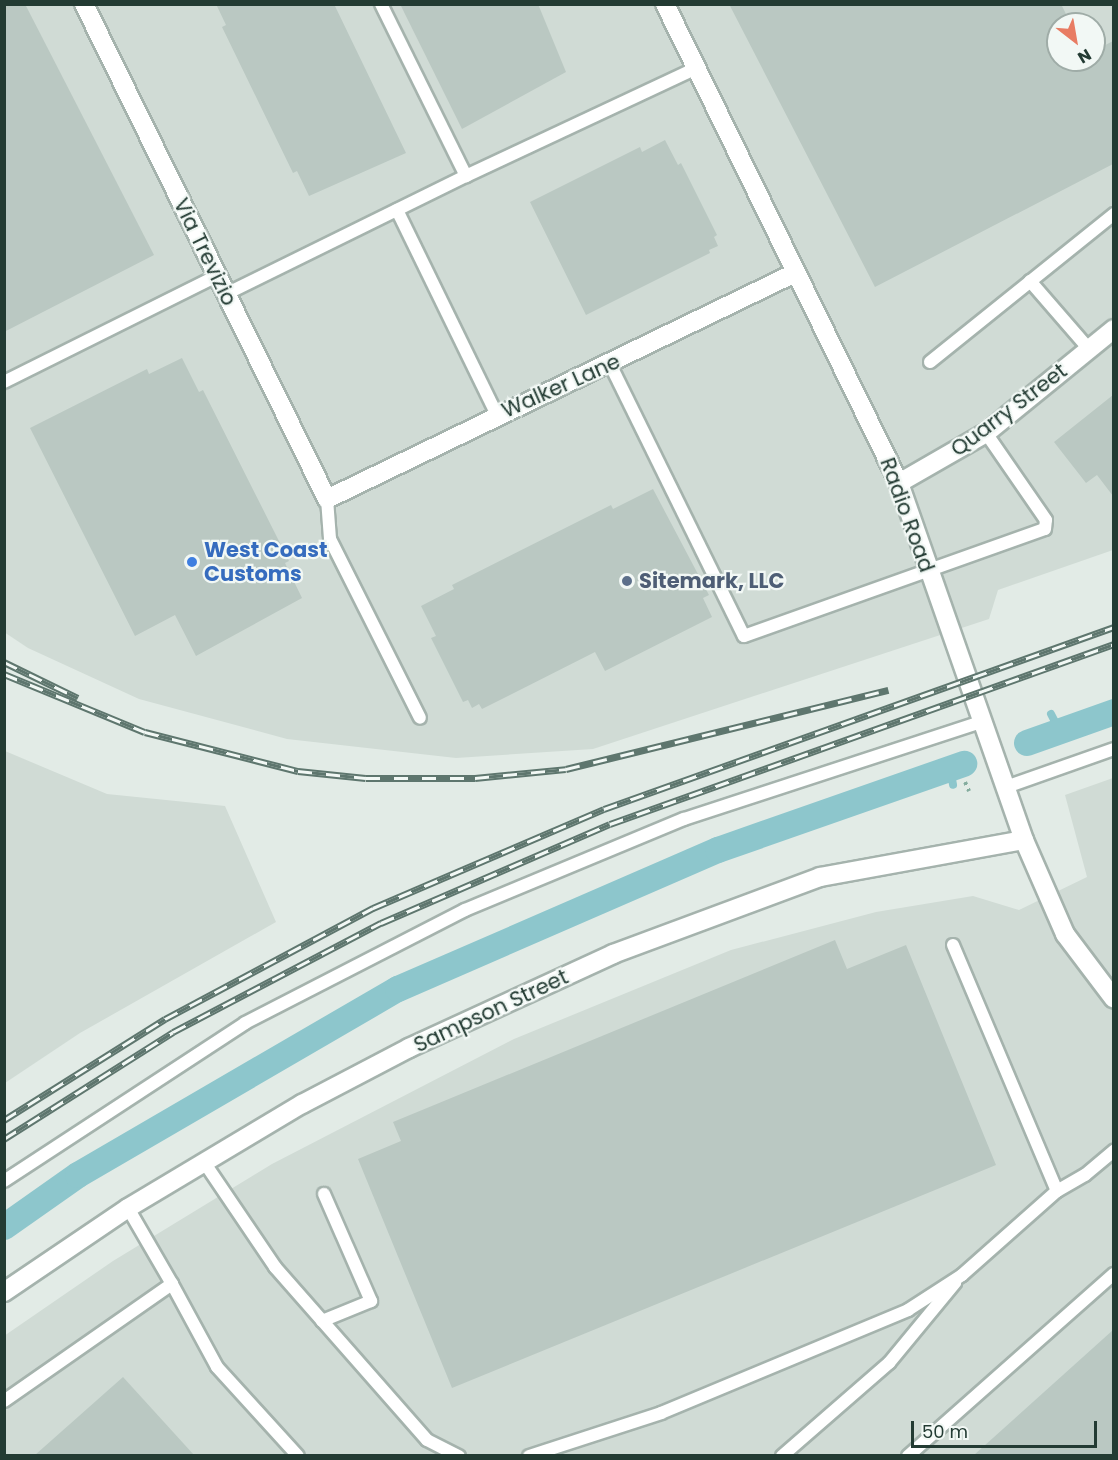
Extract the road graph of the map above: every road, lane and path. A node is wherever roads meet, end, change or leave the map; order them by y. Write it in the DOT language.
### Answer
graph roads {
  1 [pos="84,4"];
  2 [pos="381,4"];
  3 [pos="665,4"];
  4 [pos="697,69"];
  5 [pos="466,176"];
  6 [pos="397,210"];
  7 [pos="1113,214"];
  8 [pos="795,273"];
  9 [pos="218,276"];
  10 [pos="1030,281"];
  11 [pos="226,294"];
  12 [pos="1113,329"];
  13 [pos="1089,349"];
  14 [pos="930,362"];
  15 [pos="610,364"];
  16 [pos="4,382"];
  17 [pos="497,414"];
  18 [pos="986,433"];
  19 [pos="899,483"];
  20 [pos="327,499"];
  21 [pos="927,571"];
  22 [pos="420,718"];
  23 [pos="986,727"];
  24 [pos="1113,749"];
  25 [pos="1003,780"];
  26 [pos="965,782"];
  27 [pos="969,791"];
  28 [pos="1024,840"];
  29 [pos="953,945"];
  30 [pos="1113,999"];
  31 [pos="1113,1150"];
  32 [pos="204,1162"];
  33 [pos="4,1181"];
  34 [pos="1058,1191"];
  35 [pos="324,1194"];
  36 [pos="128,1208"];
  37 [pos="1113,1274"];
  38 [pos="962,1275"];
  39 [pos="172,1284"];
  40 [pos="4,1292"];
  41 [pos="322,1321"];
  42 [pos="4,1401"];
  43 [pos="298,1455"];
  44 [pos="459,1455"];
  45 [pos="529,1455"];
  46 [pos="782,1455"];
  47 [pos="908,1455"];
  1 -- 9 [label="street, Via Trevizio"];
  2 -- 5 [label="lane"];
  3 -- 4 [label="street, Radio Road"];
  4 -- 5 [label="lane"];
  4 -- 8 [label="street, Radio Road"];
  5 -- 6 [label="lane"];
  6 -- 11 [label="lane"];
  6 -- 17 [label="lane"];
  7 -- 10 [label="lane"];
  8 -- 15 [label="street, Walker Lane"];
  8 -- 19 [label="street, Radio Road"];
  9 -- 11 [label="street, Via Trevizio"];
  9 -- 16 [label="lane"];
  10 -- 13 [label="lane"];
  10 -- 14 [label="lane"];
  11 -- 20 [label="street, Via Trevizio"];
  12 -- 13 [label="street, Quarry Street"];
  13 -- 18 [label="street, Quarry Street"];
  15 -- 17 [label="street, Walker Lane"];
  15 -- 21 [label="lane"];
  17 -- 20 [label="street, Walker Lane"];
  18 -- 19 [label="street, Quarry Street"];
  18 -- 21 [label="lane"];
  19 -- 21 [label="street, Radio Road"];
  20 -- 22 [label="lane"];
  21 -- 23 [label="street, Radio Road"];
  23 -- 25 [label="street, Radio Road"];
  23 -- 33 [label="lane"];
  24 -- 25 [label="lane"];
  25 -- 28 [label="street, Radio Road"];
  26 -- 27 [label="path"];
  28 -- 30 [label="street, Radio Road"];
  28 -- 32 [label="street, Sampson Street"];
  29 -- 34 [label="lane"];
  31 -- 34 [label="lane"];
  32 -- 36 [label="street, Sampson Street"];
  32 -- 41 [label="lane"];
  34 -- 38 [label="lane"];
  35 -- 41 [label="lane"];
  36 -- 39 [label="lane"];
  36 -- 40 [label="street, Sampson Street"];
  37 -- 47 [label="lane"];
  38 -- 45 [label="lane"];
  38 -- 46 [label="lane"];
  39 -- 42 [label="lane"];
  39 -- 43 [label="lane"];
  41 -- 44 [label="lane"];
}
